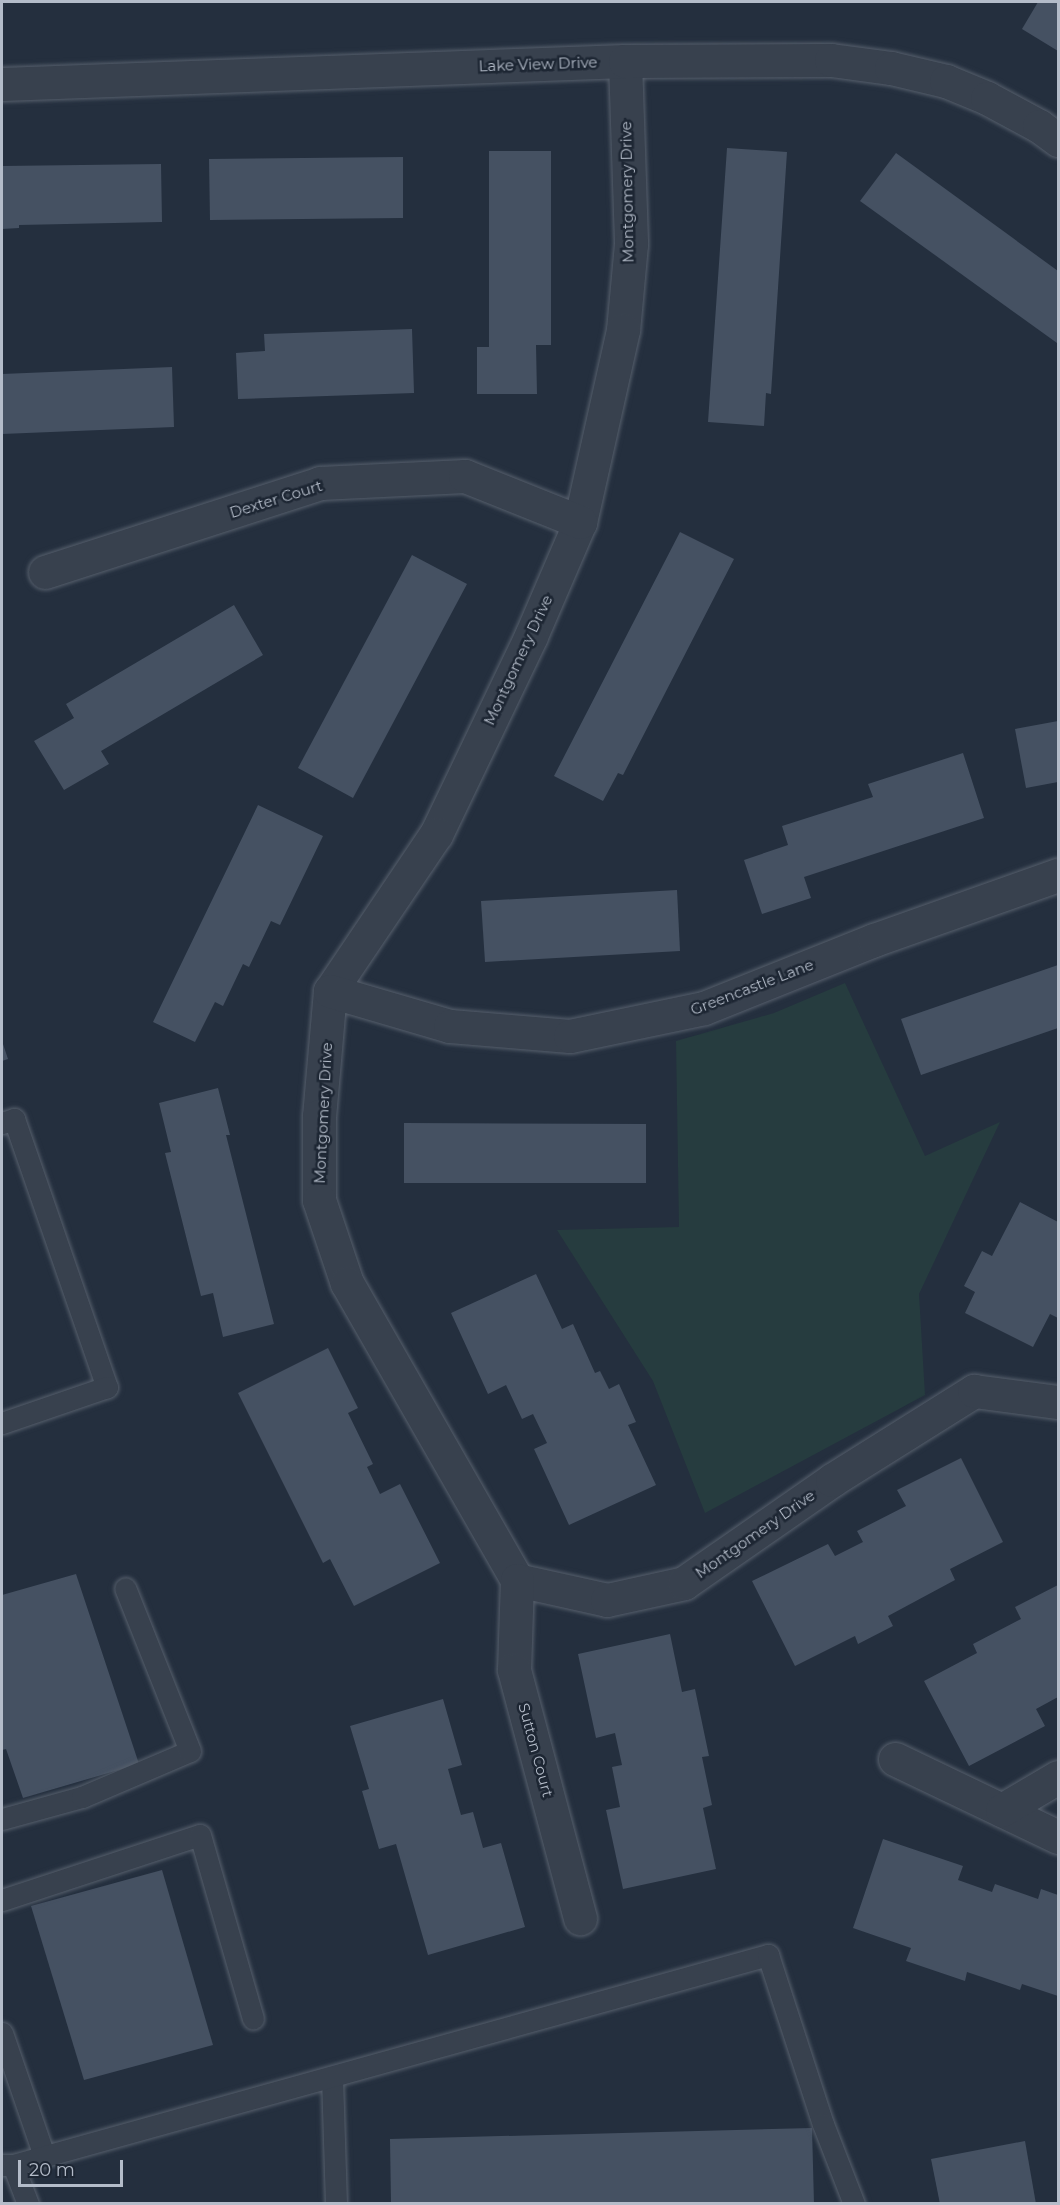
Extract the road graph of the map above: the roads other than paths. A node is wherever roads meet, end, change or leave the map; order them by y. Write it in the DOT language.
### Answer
graph roads {
  1 [pos="625,61"];
  2 [pos="2,84"];
  3 [pos="1059,140"];
  4 [pos="580,522"];
  5 [pos="45,572"];
  6 [pos="1059,875"];
  7 [pos="330,990"];
  8 [pos="2,1123"];
  9 [pos="1059,1402"];
  10 [pos="2,1423"];
  11 [pos="517,1580"];
  12 [pos="125,1588"];
  13 [pos="895,1759"];
  14 [pos="1059,1777"];
  15 [pos="1002,1810"];
  16 [pos="2,1819"];
  17 [pos="1059,1837"];
  18 [pos="2,1900"];
  19 [pos="580,1918"];
  20 [pos="253,2019"];
  21 [pos="2,2033"];
  22 [pos="332,2077"];
  23 [pos="44,2156"];
  24 [pos="7,2165"];
  25 [pos="28,2204"];
  26 [pos="336,2204"];
  27 [pos="854,2204"];
  1 -- 2 [label="street, Lake View Drive"];
  1 -- 3 [label="street, Lake View Drive"];
  1 -- 4 [label="street, Montgomery Drive"];
  4 -- 5 [label="street, Dexter Court"];
  4 -- 7 [label="street, Montgomery Drive"];
  6 -- 7 [label="street, Greencastle Lane"];
  7 -- 11 [label="street, Montgomery Drive"];
  8 -- 10 [label="lane"];
  9 -- 11 [label="street, Montgomery Drive"];
  11 -- 19 [label="street, Sutton Court"];
  12 -- 16 [label="lane"];
  13 -- 15 [label="street"];
  14 -- 15 [label="street"];
  15 -- 17 [label="street"];
  18 -- 20 [label="lane"];
  21 -- 23 [label="lane"];
  22 -- 23 [label="lane"];
  22 -- 26 [label="lane"];
  22 -- 27 [label="lane"];
  23 -- 24 [label="lane"];
  24 -- 25 [label="lane"];
}
